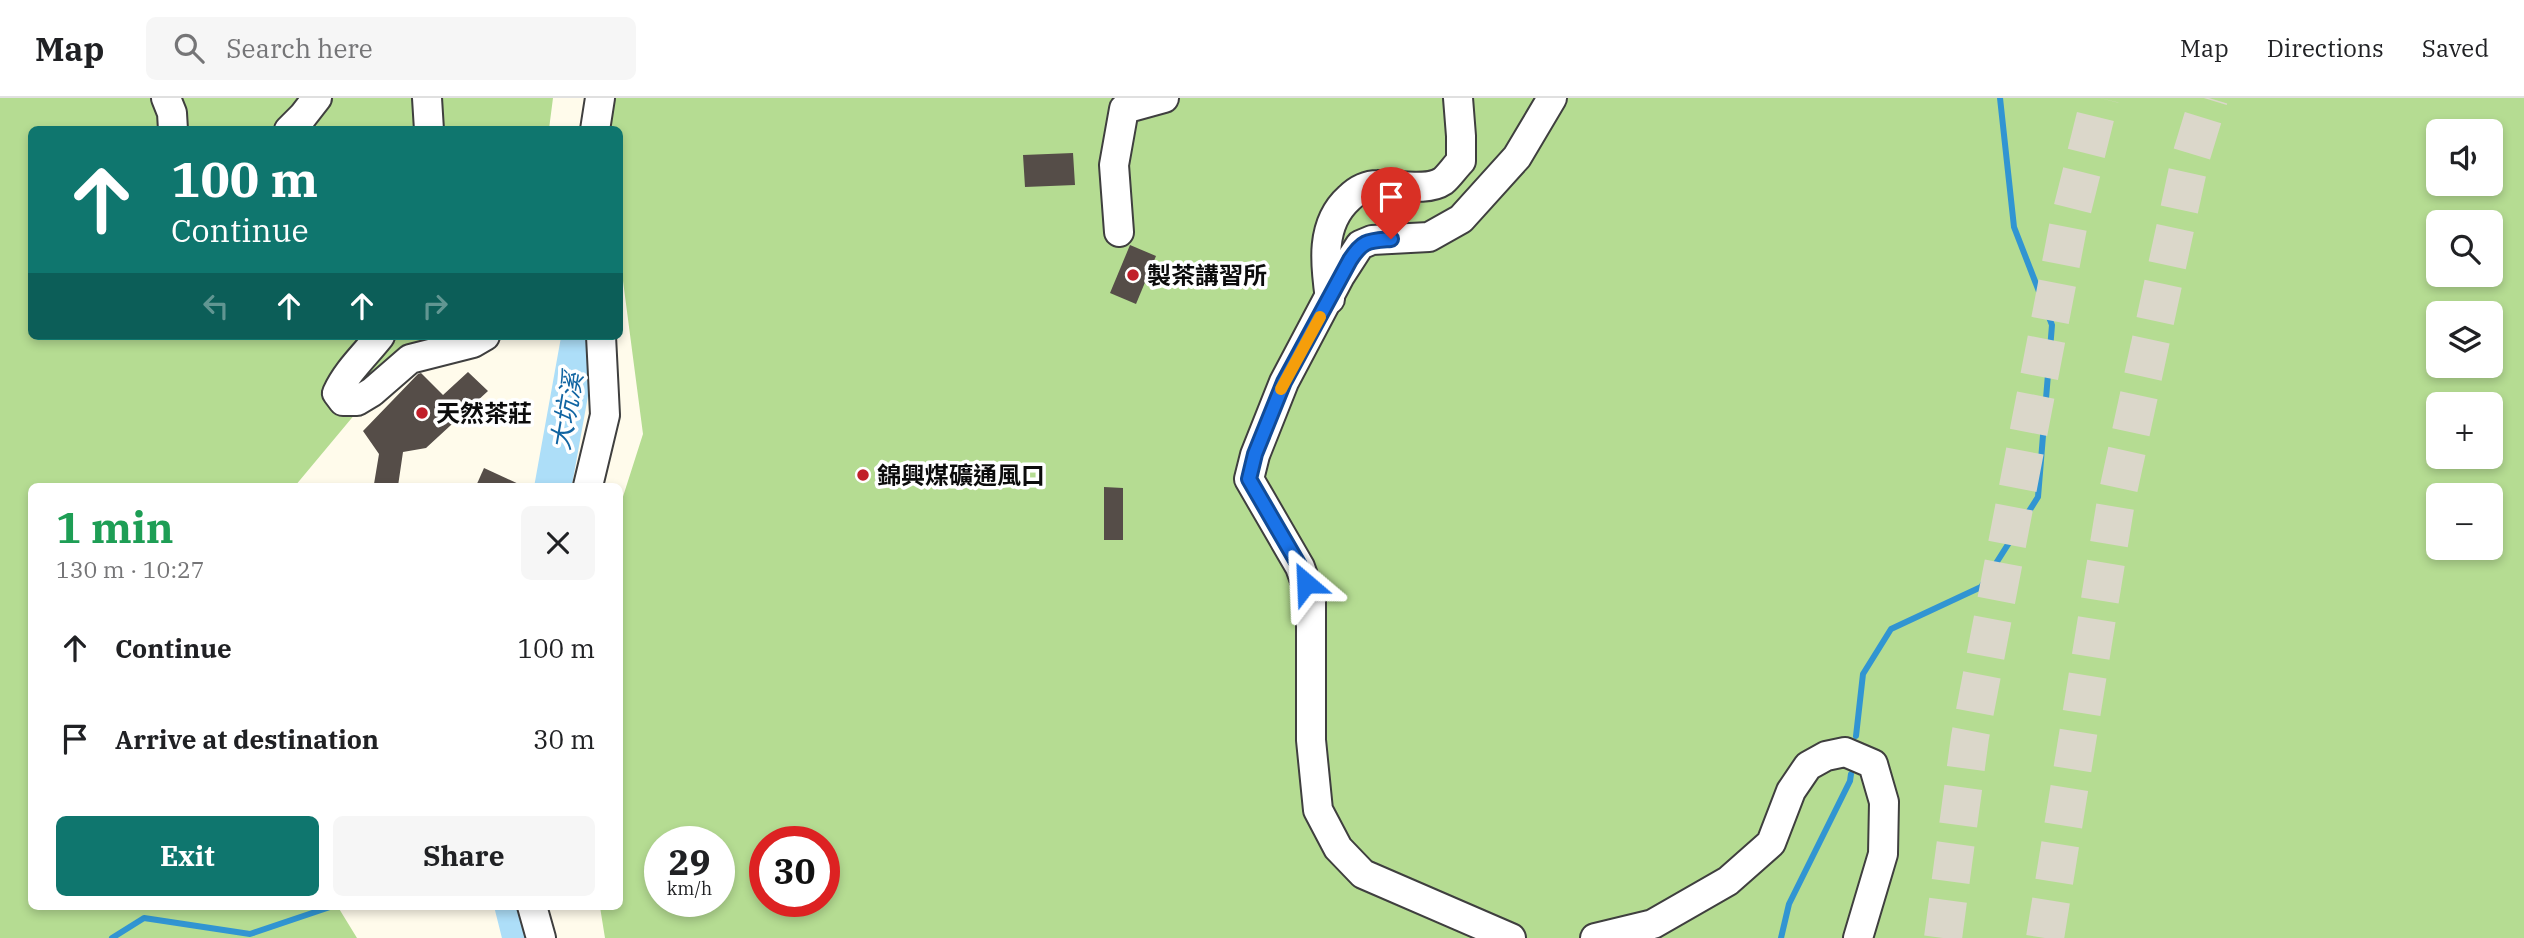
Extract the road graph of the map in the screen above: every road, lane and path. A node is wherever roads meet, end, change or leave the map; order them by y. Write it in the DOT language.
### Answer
graph roads {
  1 [pos="166,98"];
  2 [pos="317,98"];
  3 [pos="427,98"];
  4 [pos="600,98"];
  5 [pos="1164,98"];
  6 [pos="1458,98"];
  7 [pos="1552,98"];
  8 [pos="173,126"];
  9 [pos="293,126"];
  10 [pos="429,126"];
  11 [pos="596,126"];
  12 [pos="1119,232"];
  13 [pos="1329,299"];
  14 [pos="376,340"];
  15 [pos="478,340"];
  16 [pos="601,340"];
  17 [pos="589,483"];
  18 [pos="533,910"];
  19 [pos="541,938"];
  20 [pos="1511,938"];
  21 [pos="1595,938"];
  22 [pos="1858,938"];
  1 -- 8 [label="street"];
  2 -- 9 [label="street"];
  3 -- 10 [label="street"];
  4 -- 11 [label="street"];
  5 -- 12 [label="street"];
  6 -- 13 [label="street"];
  7 -- 13 [label="street"];
  13 -- 20 [label="street"];
  14 -- 15 [label="street"];
  16 -- 17 [label="street"];
  18 -- 19 [label="street"];
  21 -- 22 [label="street"];
}
